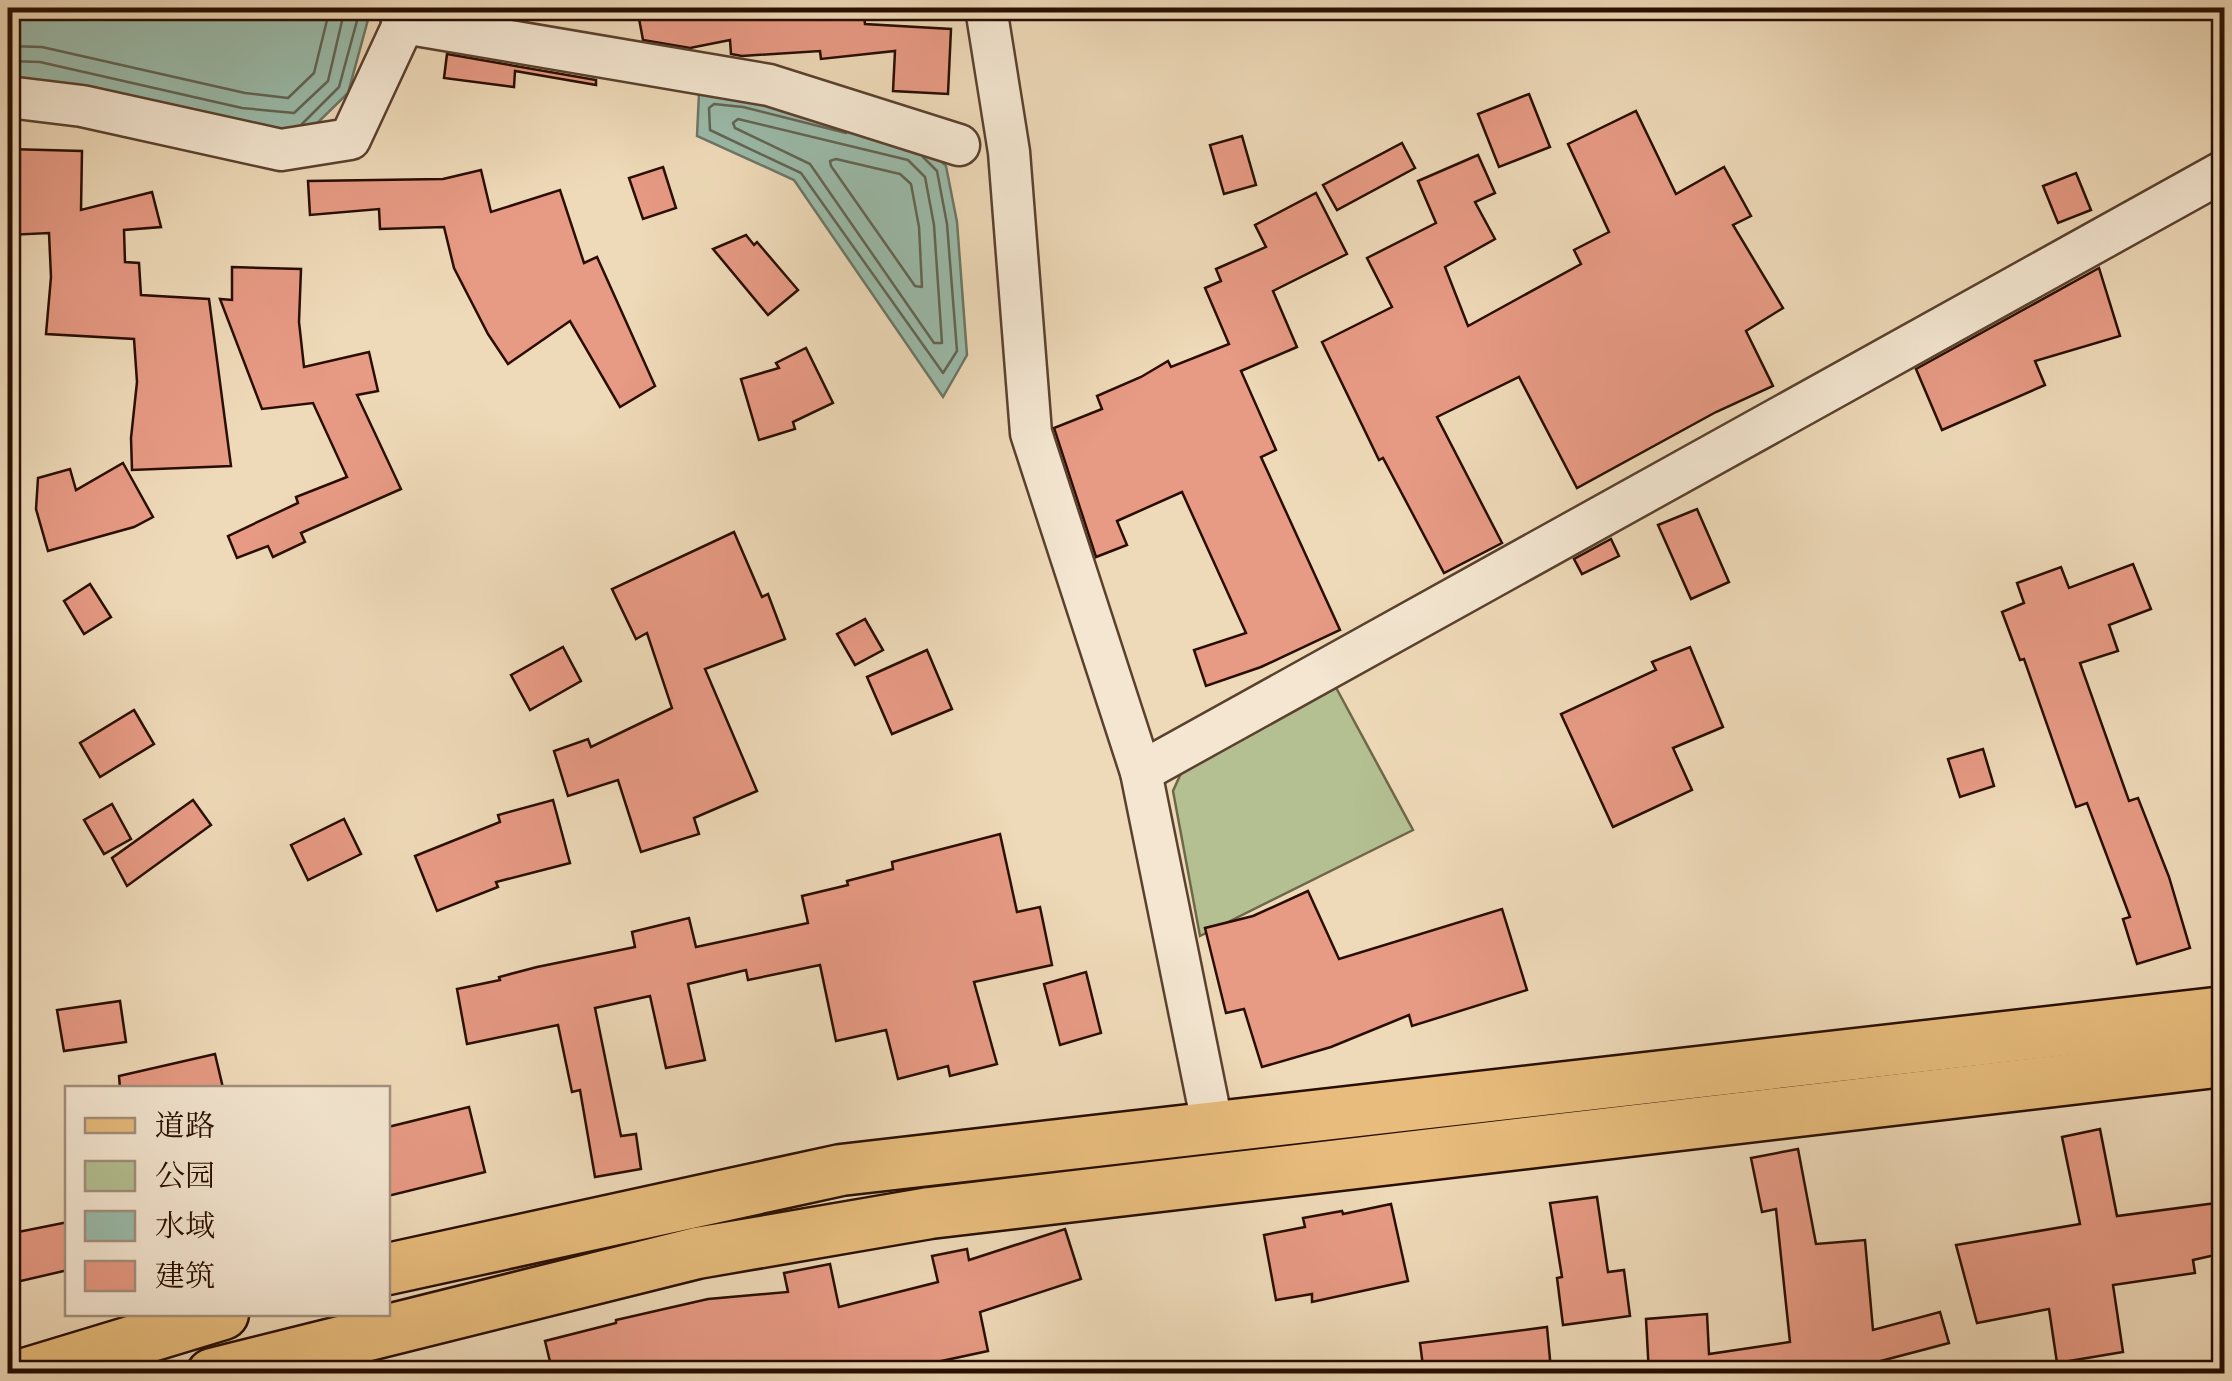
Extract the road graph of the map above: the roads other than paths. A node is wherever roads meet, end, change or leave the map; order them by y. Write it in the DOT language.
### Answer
graph roads {
  1 [pos="986,8"];
  2 [pos="401,16"];
  3 [pos="8,97"];
  4 [pos="959,145"];
  5 [pos="2224,170"];
  6 [pos="1142,772"];
  7 [pos="2224,1012"];
  8 [pos="2224,1061"];
  9 [pos="1214,1128"];
  10 [pos="390,1269"];
  11 [pos="216,1316"];
  12 [pos="24,1374"];
  13 [pos="212,1374"];
  1 -- 6 [label="street"];
  2 -- 3 [label="street"];
  2 -- 4 [label="street"];
  5 -- 6 [label="street"];
  6 -- 9 [label="street"];
  7 -- 9 [label="main road"];
  8 -- 13 [label="main road"];
  9 -- 10 [label="main road"];
  11 -- 12 [label="main road"];
}
